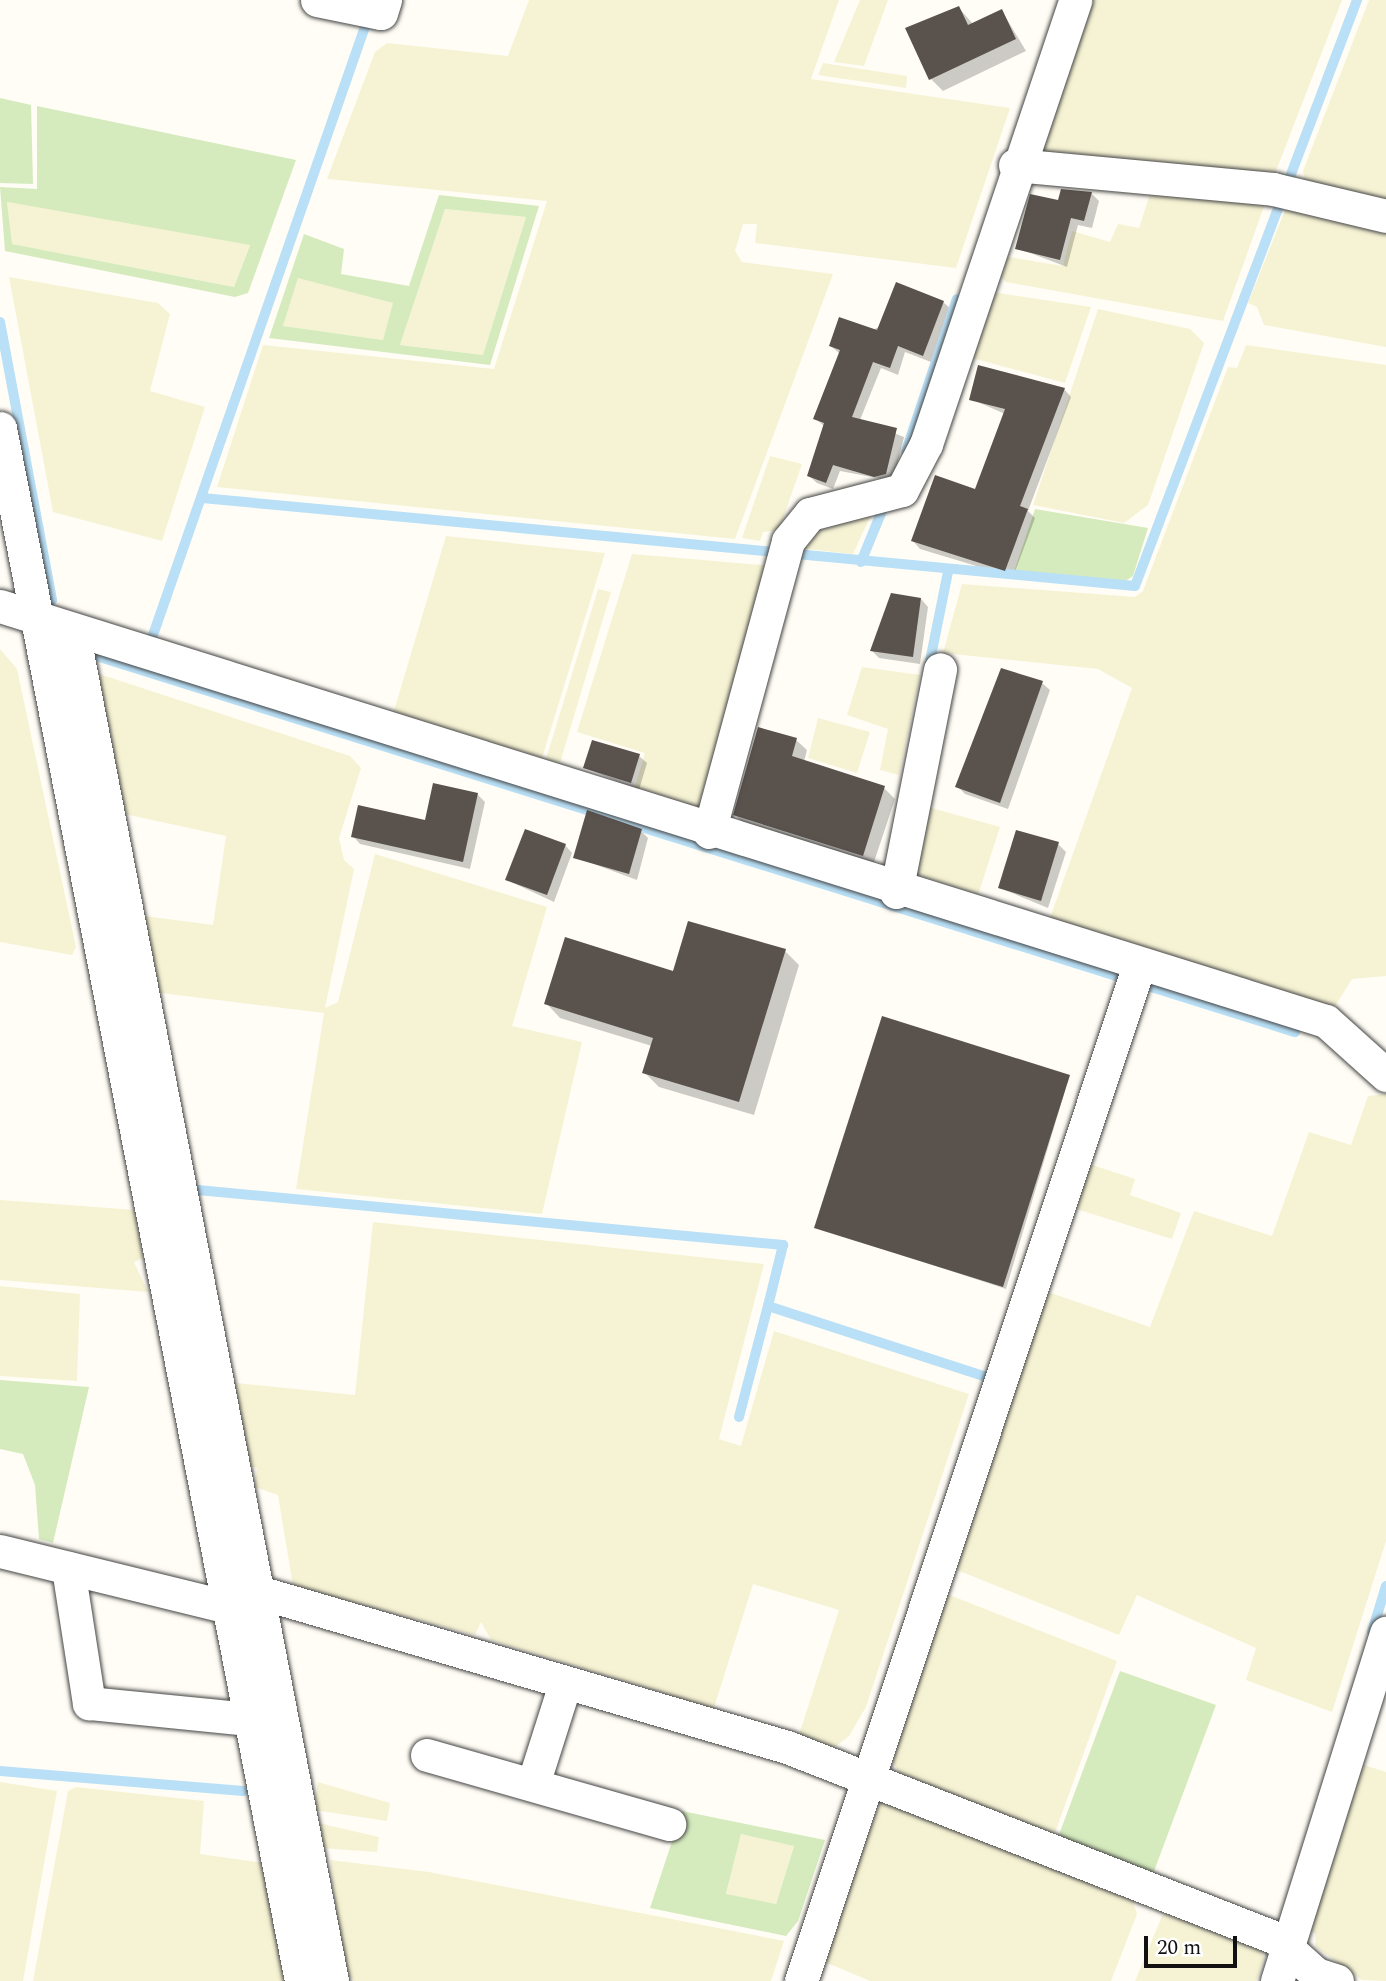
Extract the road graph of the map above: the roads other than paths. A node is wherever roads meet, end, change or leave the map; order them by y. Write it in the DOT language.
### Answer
graph roads {
  1 [pos="317,0"];
  2 [pos="1075,0"];
  3 [pos="374,7"];
  4 [pos="1015,164"];
  5 [pos="1386,216"];
  6 [pos="0,428"];
  7 [pos="0,606"];
  8 [pos="36,617"];
  9 [pos="73,632"];
  10 [pos="940,669"];
  11 [pos="709,832"];
  12 [pos="896,892"];
  13 [pos="1136,976"];
  14 [pos="1386,1075"];
  15 [pos="0,1551"];
  16 [pos="68,1568"];
  17 [pos="243,1591"];
  18 [pos="1386,1633"];
  19 [pos="565,1684"];
  20 [pos="250,1719"];
  21 [pos="427,1755"];
  22 [pos="862,1778"];
  23 [pos="533,1784"];
  24 [pos="669,1824"];
  25 [pos="1282,1943"];
  26 [pos="301,1981"];
  27 [pos="332,1981"];
  28 [pos="801,1981"];
  29 [pos="1277,1981"];
  30 [pos="1336,1981"];
  1 -- 3 [label="street"];
  2 -- 4 [label="street"];
  4 -- 5 [label="street"];
  4 -- 11 [label="street"];
  6 -- 8 [label="street"];
  7 -- 8 [label="street"];
  8 -- 9 [label="street"];
  8 -- 17 [label="street"];
  9 -- 11 [label="street"];
  9 -- 17 [label="street"];
  10 -- 12 [label="street"];
  11 -- 12 [label="street"];
  12 -- 13 [label="street"];
  13 -- 14 [label="street"];
  13 -- 22 [label="street"];
  15 -- 16 [label="street"];
  16 -- 17 [label="street"];
  16 -- 20 [label="street"];
  17 -- 19 [label="street"];
  17 -- 20 [label="street"];
  17 -- 27 [label="street"];
  18 -- 25 [label="street"];
  19 -- 22 [label="street"];
  19 -- 23 [label="street"];
  20 -- 26 [label="street"];
  21 -- 23 [label="street"];
  22 -- 25 [label="street"];
  22 -- 28 [label="street"];
  23 -- 24 [label="street"];
  25 -- 29 [label="street"];
  25 -- 30 [label="street"];
}
